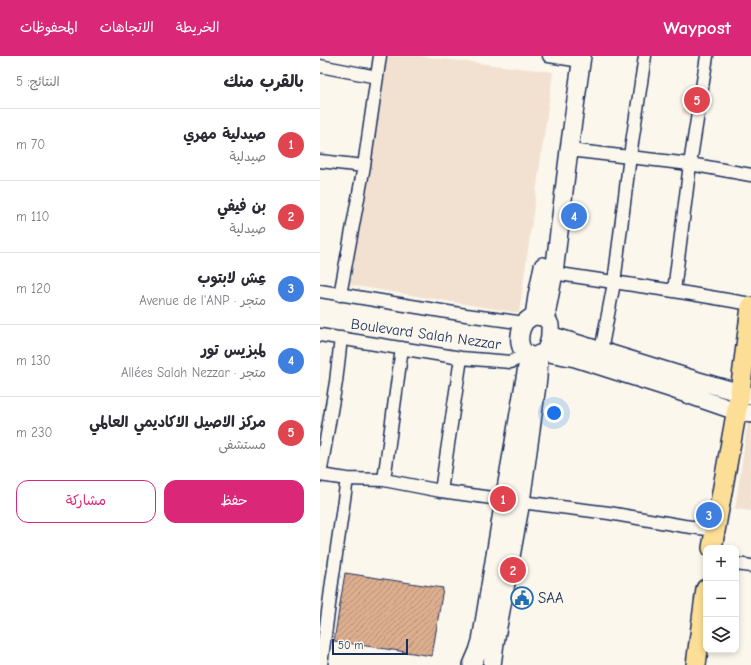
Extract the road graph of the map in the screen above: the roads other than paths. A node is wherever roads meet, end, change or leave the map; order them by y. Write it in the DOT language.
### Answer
graph roads {
  1 [pos="380,56"];
  2 [pos="549,56"];
  3 [pos="645,56"];
  4 [pos="707,56"];
  5 [pos="577,58"];
  6 [pos="320,66"];
  7 [pos="377,76"];
  8 [pos="569,150"];
  9 [pos="630,156"];
  10 [pos="320,161"];
  11 [pos="690,164"];
  12 [pos="364,166"];
  13 [pos="751,174"];
  14 [pos="548,273"];
  15 [pos="614,283"];
  16 [pos="320,291"];
  17 [pos="674,291"];
  18 [pos="340,295"];
  19 [pos="751,305"];
  20 [pos="539,323"];
  21 [pos="320,335"];
  22 [pos="341,338"];
  23 [pos="402,348"];
  24 [pos="601,351"];
  25 [pos="534,353"];
  26 [pos="462,358"];
  27 [pos="660,377"];
  28 [pos="745,394"];
  29 [pos="744,412"];
  30 [pos="320,475"];
  31 [pos="347,479"];
  32 [pos="384,480"];
  33 [pos="441,491"];
  34 [pos="504,500"];
  35 [pos="521,502"];
  36 [pos="714,539"];
  37 [pos="739,564"];
  38 [pos="751,566"];
  39 [pos="703,612"];
  40 [pos="321,665"];
  41 [pos="472,665"];
  42 [pos="492,665"];
  43 [pos="696,665"];
  1 -- 7 [label="street"];
  2 -- 5 [label="street"];
  3 -- 9 [label="street"];
  4 -- 11 [label="street"];
  5 -- 8 [label="street"];
  5 -- 14 [label="street"];
  6 -- 7 [label="street"];
  7 -- 12 [label="street"];
  8 -- 9 [label="street"];
  8 -- 14 [label="street"];
  9 -- 11 [label="street"];
  9 -- 15 [label="street"];
  10 -- 12 [label="street"];
  11 -- 13 [label="street"];
  11 -- 17 [label="street"];
  12 -- 18 [label="street"];
  14 -- 15 [label="street"];
  14 -- 20 [label="street"];
  15 -- 17 [label="street"];
  15 -- 24 [label="street"];
  16 -- 18 [label="street, Boulevard Salah Nezzar"];
  17 -- 19 [label="street"];
  18 -- 20 [label="street, Boulevard Salah Nezzar"];
  19 -- 28 [label="main road"];
  20 -- 24 [label="street"];
  20 -- 25 [label="street"];
  20 -- 25 [label="street"];
  21 -- 22 [label="street, Boulevard Salah Nezzar"];
  22 -- 23 [label="street, Boulevard Salah Nezzar"];
  22 -- 30 [label="street"];
  23 -- 26 [label="street, Boulevard Salah Nezzar"];
  23 -- 32 [label="street"];
  24 -- 27 [label="street"];
  25 -- 26 [label="street, Boulevard Salah Nezzar"];
  25 -- 27 [label="street"];
  25 -- 34 [label="street"];
  25 -- 35 [label="street"];
  26 -- 33 [label="street"];
  27 -- 28 [label="street"];
  27 -- 29 [label="street"];
  28 -- 29 [label="main road"];
  29 -- 36 [label="main road"];
  30 -- 31 [label="street"];
  31 -- 32 [label="street"];
  31 -- 40 [label="street"];
  32 -- 33 [label="street"];
  33 -- 34 [label="street"];
  34 -- 35 [label="street"];
  34 -- 41 [label="street"];
  35 -- 36 [label="street"];
  35 -- 42 [label="street"];
  37 -- 38 [label="street"];
  39 -- 43 [label="main road"];
}
